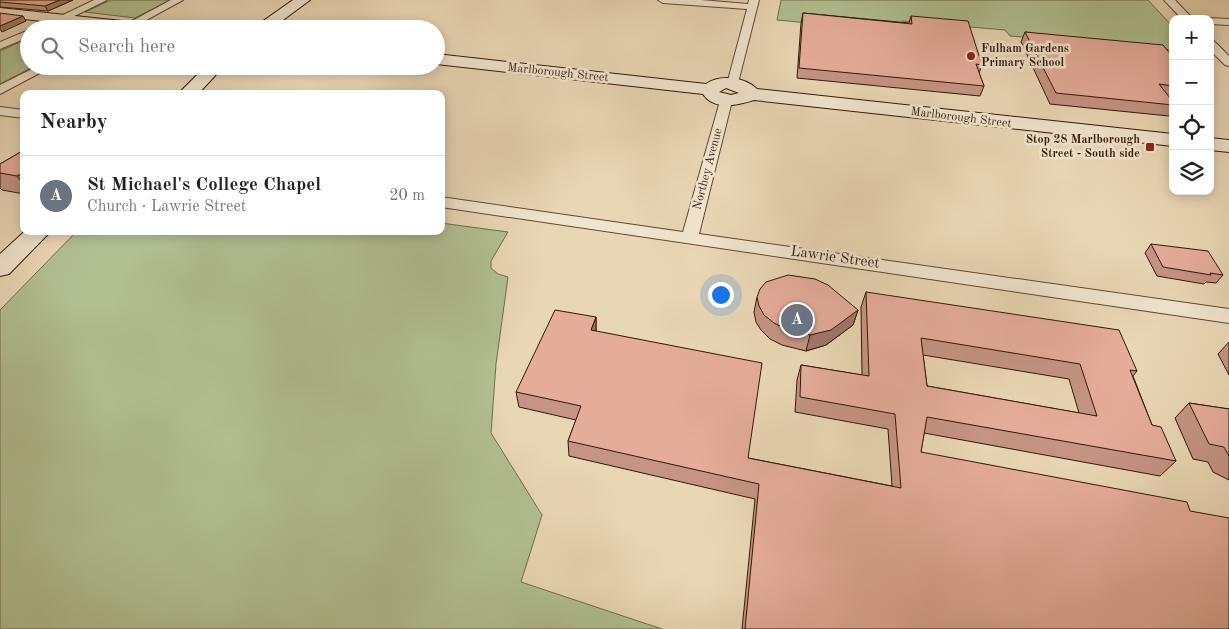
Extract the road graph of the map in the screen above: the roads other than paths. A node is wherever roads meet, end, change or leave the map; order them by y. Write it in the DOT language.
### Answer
graph roads {
  1 [pos="102,0"];
  2 [pos="178,0"];
  3 [pos="303,0"];
  4 [pos="663,0"];
  5 [pos="1169,0"];
  6 [pos="754,3"];
  7 [pos="0,12"];
  8 [pos="1184,15"];
  9 [pos="60,19"];
  10 [pos="67,20"];
  11 [pos="139,20"];
  12 [pos="273,20"];
  13 [pos="1214,21"];
  14 [pos="1229,22"];
  15 [pos="20,37"];
  16 [pos="0,46"];
  17 [pos="1214,47"];
  18 [pos="445,60"];
  19 [pos="1229,63"];
  20 [pos="30,75"];
  21 [pos="207,75"];
  22 [pos="733,84"];
  23 [pos="0,90"];
  24 [pos="191,90"];
  25 [pos="710,90"];
  26 [pos="749,94"];
  27 [pos="726,100"];
  28 [pos="0,111"];
  29 [pos="20,114"];
  30 [pos="1169,140"];
  31 [pos="1214,144"];
  32 [pos="1229,146"];
  33 [pos="445,203"];
  34 [pos="35,235"];
  35 [pos="690,237"];
  36 [pos="0,268"];
  37 [pos="1229,316"];
  1 -- 9 [label="street"];
  2 -- 11 [label="street"];
  3 -- 12 [label="street"];
  4 -- 6 [label="street"];
  5 -- 8 [label="street"];
  6 -- 22 [label="street"];
  7 -- 9 [label="street"];
  9 -- 10 [label="street"];
  13 -- 14 [label="street"];
  15 -- 16 [label="street"];
  17 -- 19 [label="street"];
  18 -- 25 [label="street, Marlborough Street"];
  20 -- 23 [label="street"];
  21 -- 24 [label="street"];
  22 -- 25 [label="street"];
  22 -- 26 [label="street"];
  25 -- 27 [label="street"];
  26 -- 27 [label="street"];
  26 -- 30 [label="street, Marlborough Street"];
  27 -- 35 [label="street, Northey Avenue"];
  28 -- 29 [label="street"];
  31 -- 32 [label="street"];
  33 -- 35 [label="street, Lawrie Street"];
  34 -- 36 [label="street"];
  35 -- 37 [label="street, Lawrie Street"];
}
